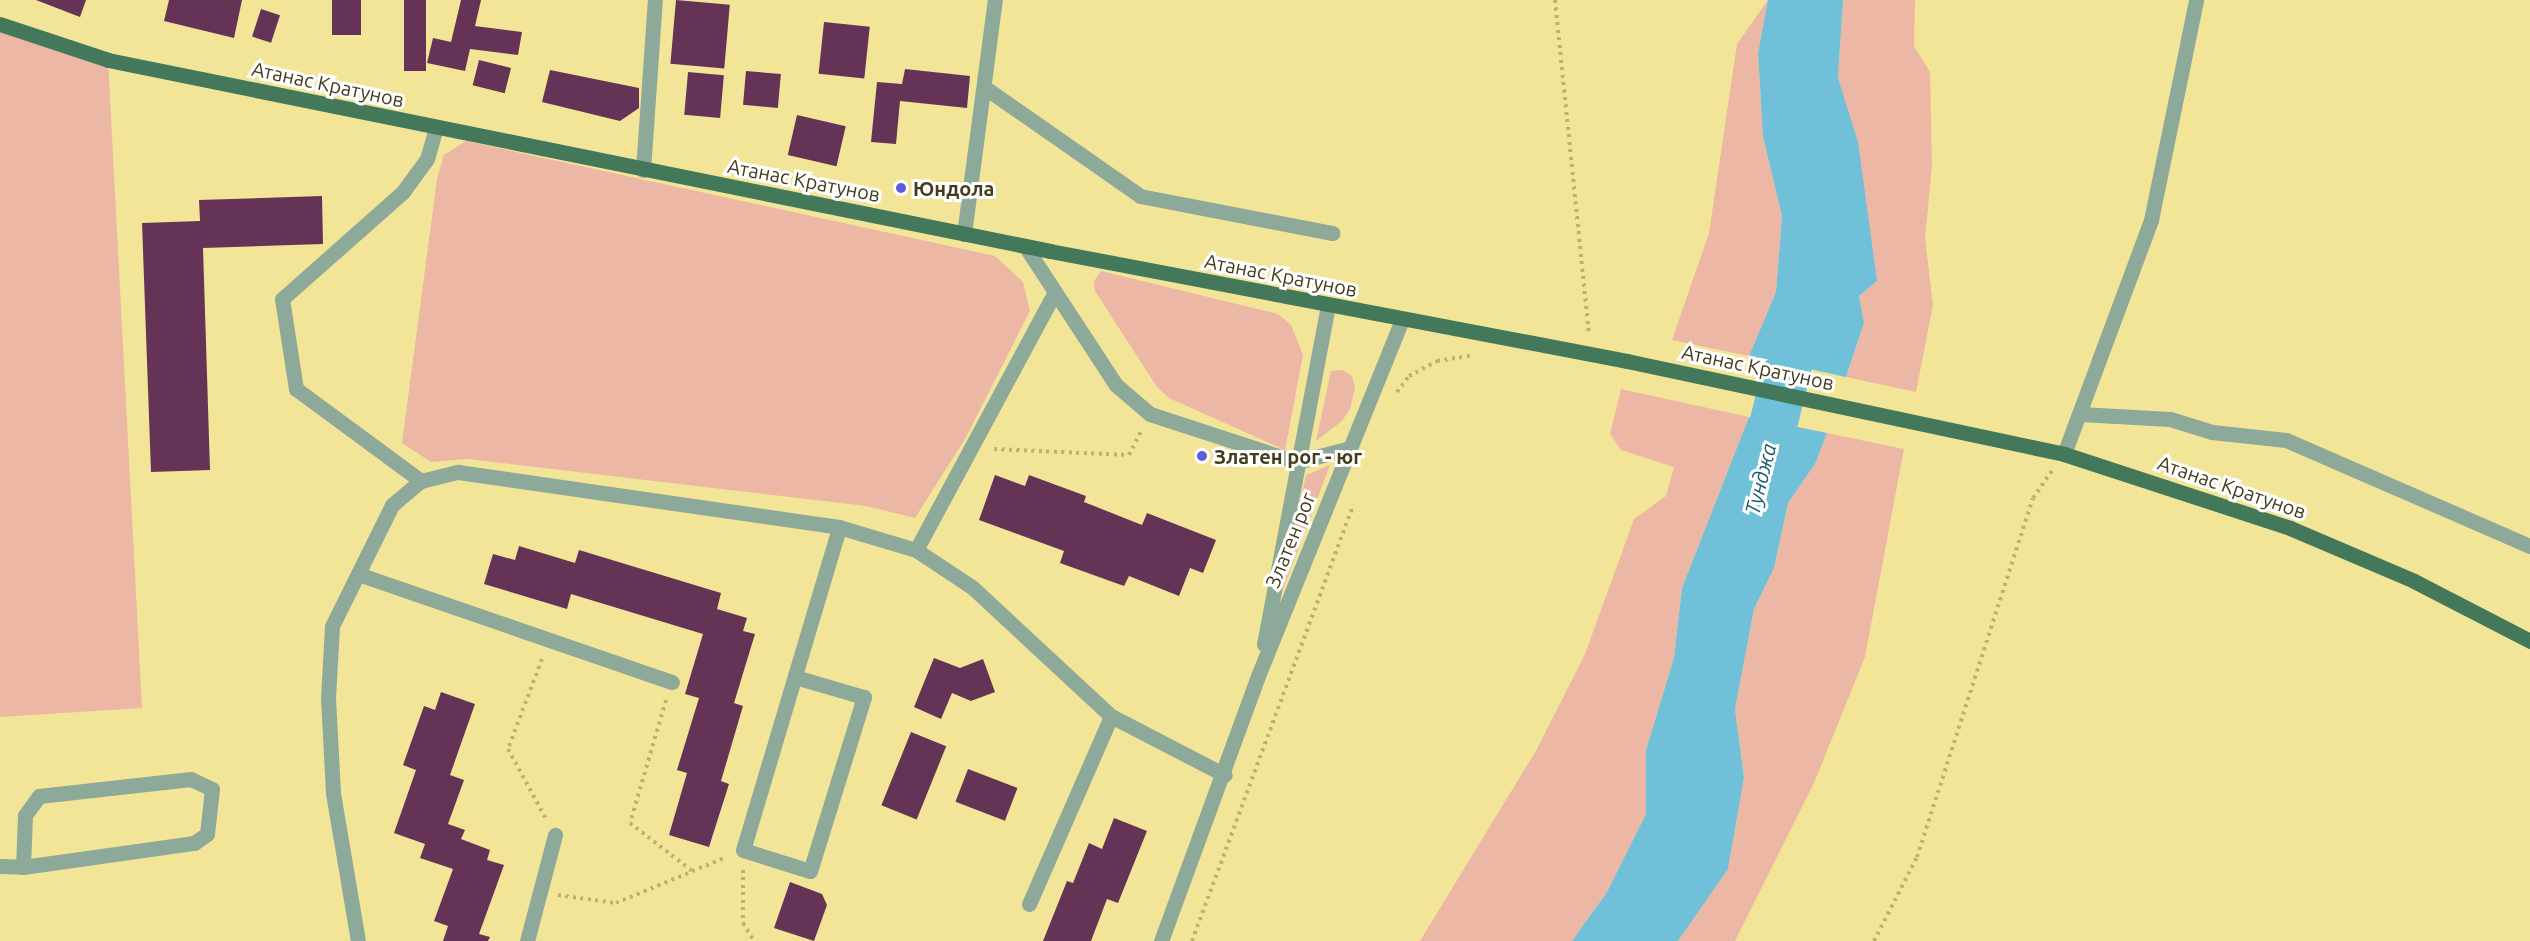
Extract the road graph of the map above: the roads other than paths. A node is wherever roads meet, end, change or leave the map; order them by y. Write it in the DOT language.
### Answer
graph roads {
  1 [pos="655,0"];
  2 [pos="995,0"];
  3 [pos="2196,0"];
  4 [pos="0,24"];
  5 [pos="984,87"];
  6 [pos="436,127"];
  7 [pos="644,170"];
  8 [pos="1332,232"];
  9 [pos="964,234"];
  10 [pos="1025,246"];
  11 [pos="1056,292"];
  12 [pos="1329,305"];
  13 [pos="1402,320"];
  14 [pos="2080,414"];
  15 [pos="1350,448"];
  16 [pos="2064,454"];
  17 [pos="1297,462"];
  18 [pos="421,481"];
  19 [pos="839,527"];
  20 [pos="2530,546"];
  21 [pos="916,550"];
  22 [pos="358,574"];
  23 [pos="2530,641"];
  24 [pos="795,676"];
  25 [pos="1258,676"];
  26 [pos="672,682"];
  27 [pos="1111,716"];
  28 [pos="1225,775"];
  29 [pos="555,836"];
  30 [pos="0,866"];
  31 [pos="23,867"];
  32 [pos="1029,904"];
  33 [pos="358,941"];
  34 [pos="527,941"];
  35 [pos="1161,941"];
  1 -- 7 [label="street"];
  2 -- 5 [label="street"];
  3 -- 14 [label="street"];
  4 -- 6 [label="main road, Атанас Кратунов"];
  5 -- 8 [label="street"];
  5 -- 9 [label="street"];
  6 -- 7 [label="main road, Атанас Кратунов"];
  6 -- 18 [label="street"];
  7 -- 9 [label="main road, Атанас Кратунов"];
  9 -- 10 [label="main road, Атанас Кратунов"];
  10 -- 11 [label="street"];
  10 -- 12 [label="main road, Атанас Кратунов"];
  11 -- 17 [label="street"];
  11 -- 21 [label="street"];
  12 -- 13 [label="main road, Атанас Кратунов"];
  12 -- 17 [label="street, Златен рог"];
  13 -- 15 [label="street, Златен рог"];
  13 -- 16 [label="main road, Атанас Кратунов"];
  14 -- 16 [label="street"];
  14 -- 20 [label="street"];
  15 -- 17 [label="street"];
  15 -- 25 [label="street, Златен рог"];
  16 -- 23 [label="main road, Атанас Кратунов"];
  17 -- 25 [label="street, Златен рог"];
  18 -- 19 [label="street"];
  18 -- 22 [label="street"];
  19 -- 21 [label="street"];
  19 -- 24 [label="street"];
  21 -- 27 [label="street"];
  22 -- 26 [label="street"];
  22 -- 33 [label="street"];
  24 -- 24 [label="street"];
  25 -- 28 [label="street, Златен рог"];
  27 -- 28 [label="street"];
  27 -- 32 [label="street"];
  28 -- 35 [label="street, Златен рог"];
  29 -- 34 [label="street"];
  30 -- 31 [label="street"];
  31 -- 31 [label="street"];
}
